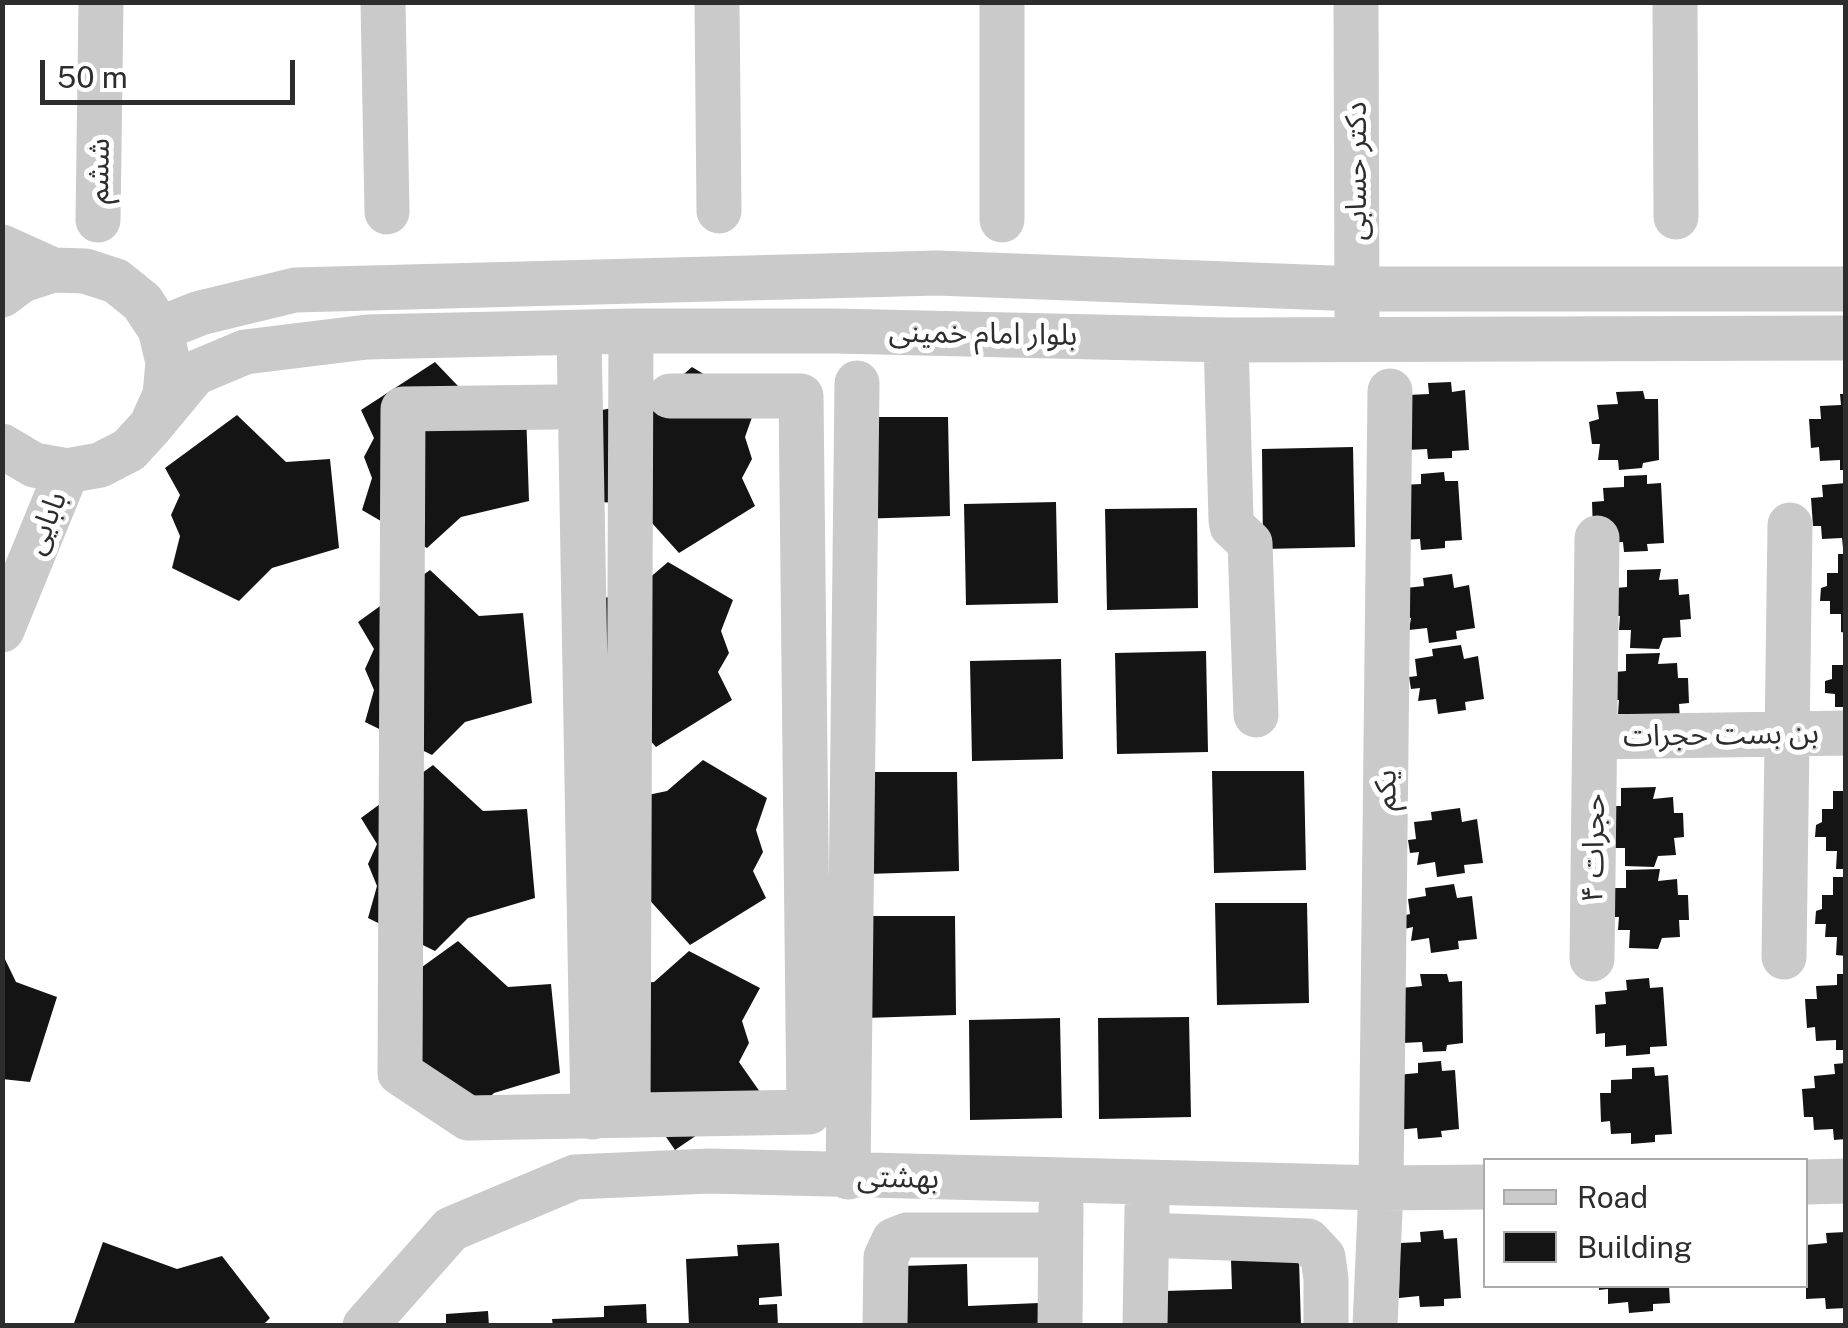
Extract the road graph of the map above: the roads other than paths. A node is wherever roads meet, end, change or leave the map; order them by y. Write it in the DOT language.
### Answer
graph roads {
  1 [pos="101,2"];
  2 [pos="383,2"];
  3 [pos="717,2"];
  4 [pos="1002,2"];
  5 [pos="1356,2"];
  6 [pos="1675,2"];
  7 [pos="719,211"];
  8 [pos="386,212"];
  9 [pos="1676,217"];
  10 [pos="98,220"];
  11 [pos="1002,220"];
  12 [pos="2,248"];
  13 [pos="53,270"];
  14 [pos="1846,288"];
  15 [pos="1358,289"];
  16 [pos="2,295"];
  17 [pos="160,329"];
  18 [pos="630,330"];
  19 [pos="578,333"];
  20 [pos="1846,338"];
  21 [pos="1356,339"];
  22 [pos="1226,340"];
  23 [pos="857,383"];
  24 [pos="1390,391"];
  25 [pos="670,396"];
  26 [pos="555,407"];
  27 [pos="152,426"];
  28 [pos="2,446"];
  29 [pos="67,471"];
  30 [pos="1790,525"];
  31 [pos="1596,538"];
  32 [pos="2,630"];
  33 [pos="1256,715"];
  34 [pos="1846,733"];
  35 [pos="1787,734"];
  36 [pos="1597,737"];
  37 [pos="1784,957"];
  38 [pos="1592,959"];
  39 [pos="611,1116"];
  40 [pos="848,1177"];
  41 [pos="1061,1180"];
  42 [pos="1148,1180"];
  43 [pos="1846,1181"];
  44 [pos="1808,1182"];
  45 [pos="1483,1186"];
  46 [pos="1382,1188"];
  47 [pos="1060,1235"];
  48 [pos="1147,1236"];
  49 [pos="364,1326"];
  50 [pos="885,1326"];
  51 [pos="1060,1326"];
  52 [pos="1145,1326"];
  53 [pos="1326,1326"];
  54 [pos="1375,1326"];
  1 -- 10 [label="street, ششم"];
  2 -- 8 [label="street"];
  3 -- 7 [label="street"];
  4 -- 11 [label="street"];
  5 -- 15 [label="street, دکتر حسابی"];
  6 -- 9 [label="street"];
  12 -- 13 [label="street"];
  13 -- 16 [label="street"];
  13 -- 17 [label="street"];
  14 -- 15 [label="street, بلوار امام خمینی"];
  15 -- 17 [label="street, بلوار امام خمینی"];
  15 -- 21 [label="street, دکتر حسابی"];
  17 -- 27 [label="street"];
  18 -- 19 [label="street, بلوار امام خمینی"];
  18 -- 22 [label="street, بلوار امام خمینی"];
  18 -- 39 [label="street"];
  19 -- 27 [label="street, بلوار امام خمینی"];
  19 -- 39 [label="street"];
  20 -- 21 [label="street, بلوار امام خمینی"];
  21 -- 22 [label="street, بلوار امام خمینی"];
  22 -- 33 [label="street"];
  23 -- 40 [label="street"];
  24 -- 46 [label="street, یکم"];
  25 -- 39 [label="street"];
  26 -- 39 [label="street"];
  27 -- 29 [label="street, بلوار امام خمینی"];
  28 -- 29 [label="street"];
  29 -- 32 [label="street, بابایی"];
  30 -- 35 [label="street"];
  31 -- 36 [label="street, حجرات ۴"];
  34 -- 35 [label="street, بن بست حجرات"];
  35 -- 36 [label="street, بن بست حجرات"];
  35 -- 37 [label="street"];
  36 -- 38 [label="street, حجرات ۴"];
  40 -- 41 [label="street, بهشتی"];
  40 -- 49 [label="street, بهشتی"];
  41 -- 42 [label="street, بهشتی"];
  41 -- 47 [label="street"];
  42 -- 46 [label="street, بهشتی"];
  42 -- 48 [label="street"];
  43 -- 44 [label="street"];
  45 -- 46 [label="street, بهشتی"];
  46 -- 54 [label="street, یکم"];
  47 -- 50 [label="street"];
  47 -- 51 [label="street"];
  48 -- 52 [label="street"];
  48 -- 53 [label="street"];
}
